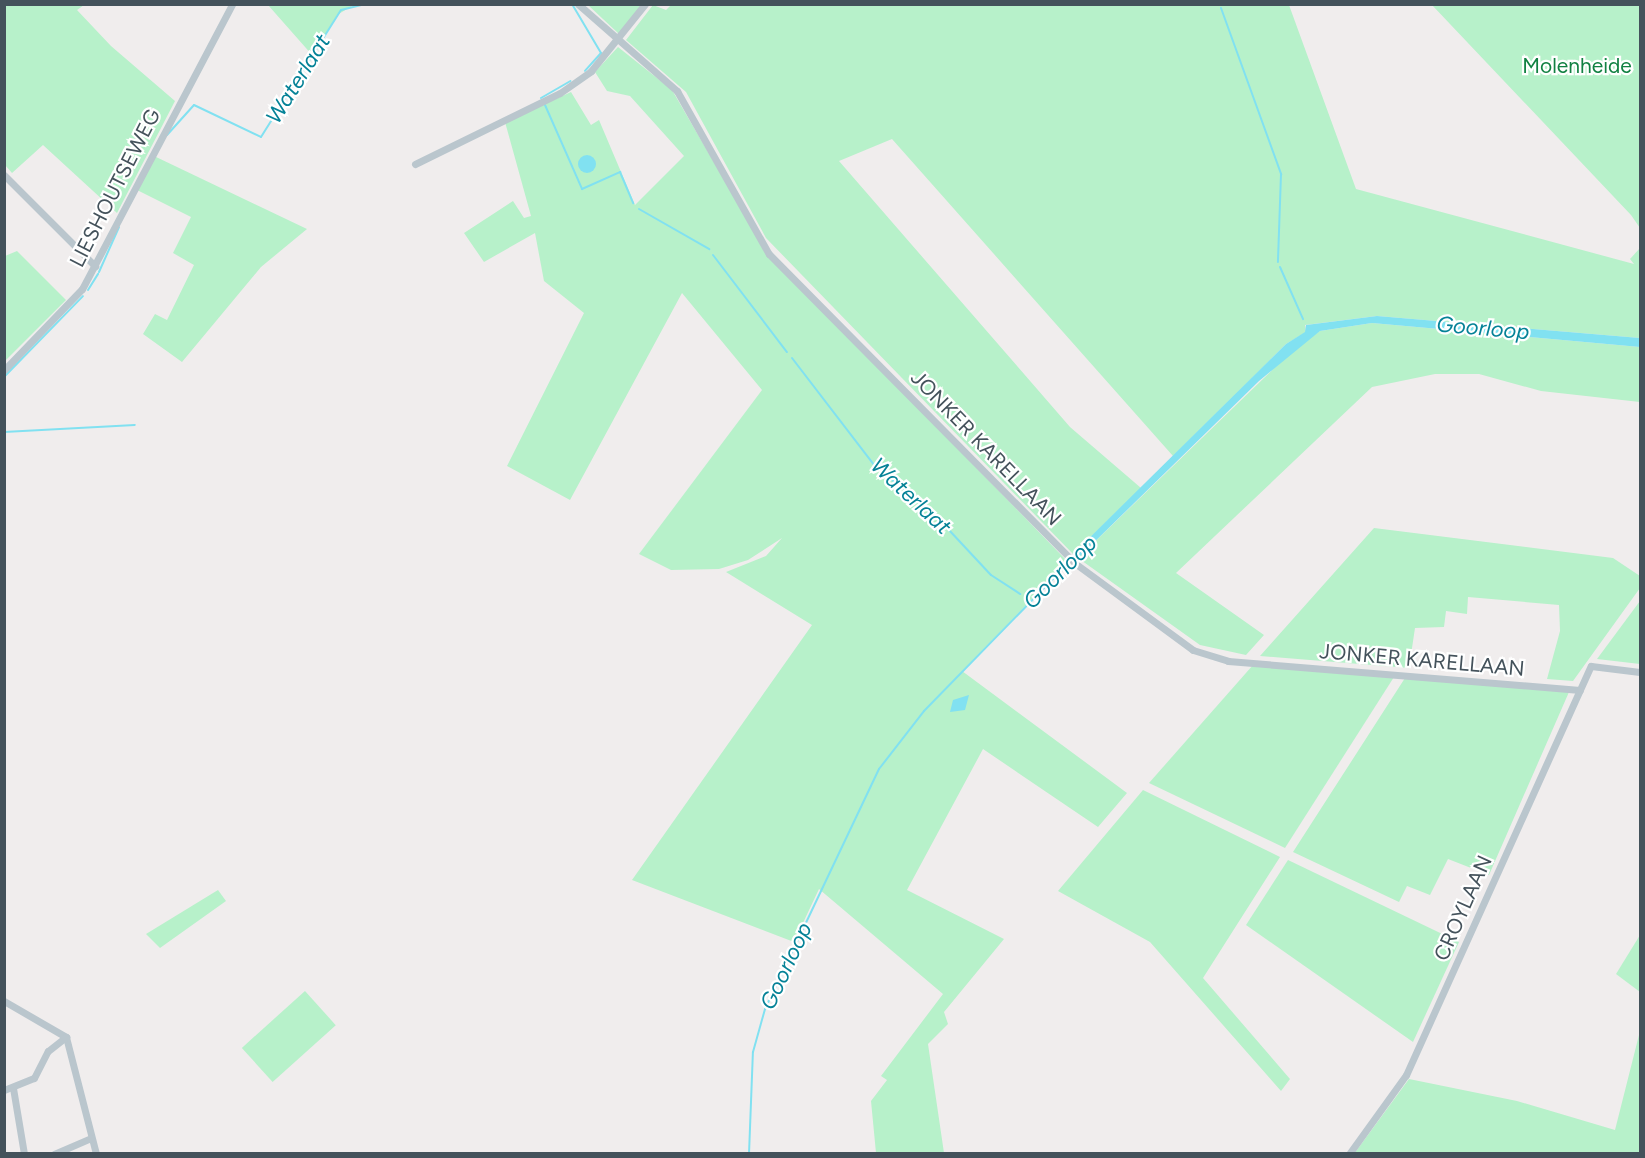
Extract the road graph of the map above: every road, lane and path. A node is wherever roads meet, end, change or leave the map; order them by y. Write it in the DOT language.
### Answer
graph roads {
  1 [pos="232,4"];
  2 [pos="578,4"];
  3 [pos="645,4"];
  4 [pos="618,41"];
  5 [pos="415,164"];
  6 [pos="4,175"];
  7 [pos="94,266"];
  8 [pos="4,370"];
  9 [pos="1641,672"];
  10 [pos="1580,690"];
  11 [pos="4,1001"];
  12 [pos="66,1037"];
  13 [pos="13,1088"];
  14 [pos="4,1090"];
  15 [pos="91,1138"];
  16 [pos="24,1154"];
  17 [pos="54,1154"];
  18 [pos="96,1154"];
  19 [pos="1349,1154"];
  1 -- 7 [label="street, LIESHOUTSEWEG"];
  2 -- 4 [label="street, JONKER KARELLAAN"];
  3 -- 4 [label="street"];
  4 -- 5 [label="street"];
  4 -- 10 [label="street, JONKER KARELLAAN"];
  6 -- 7 [label="street"];
  7 -- 8 [label="street, LIESHOUTSEWEG"];
  9 -- 10 [label="street, CROYLAAN"];
  10 -- 19 [label="street, CROYLAAN"];
  11 -- 12 [label="street"];
  12 -- 13 [label="street"];
  12 -- 15 [label="street"];
  13 -- 14 [label="street"];
  13 -- 16 [label="street"];
  15 -- 17 [label="street"];
  15 -- 18 [label="street"];
}
